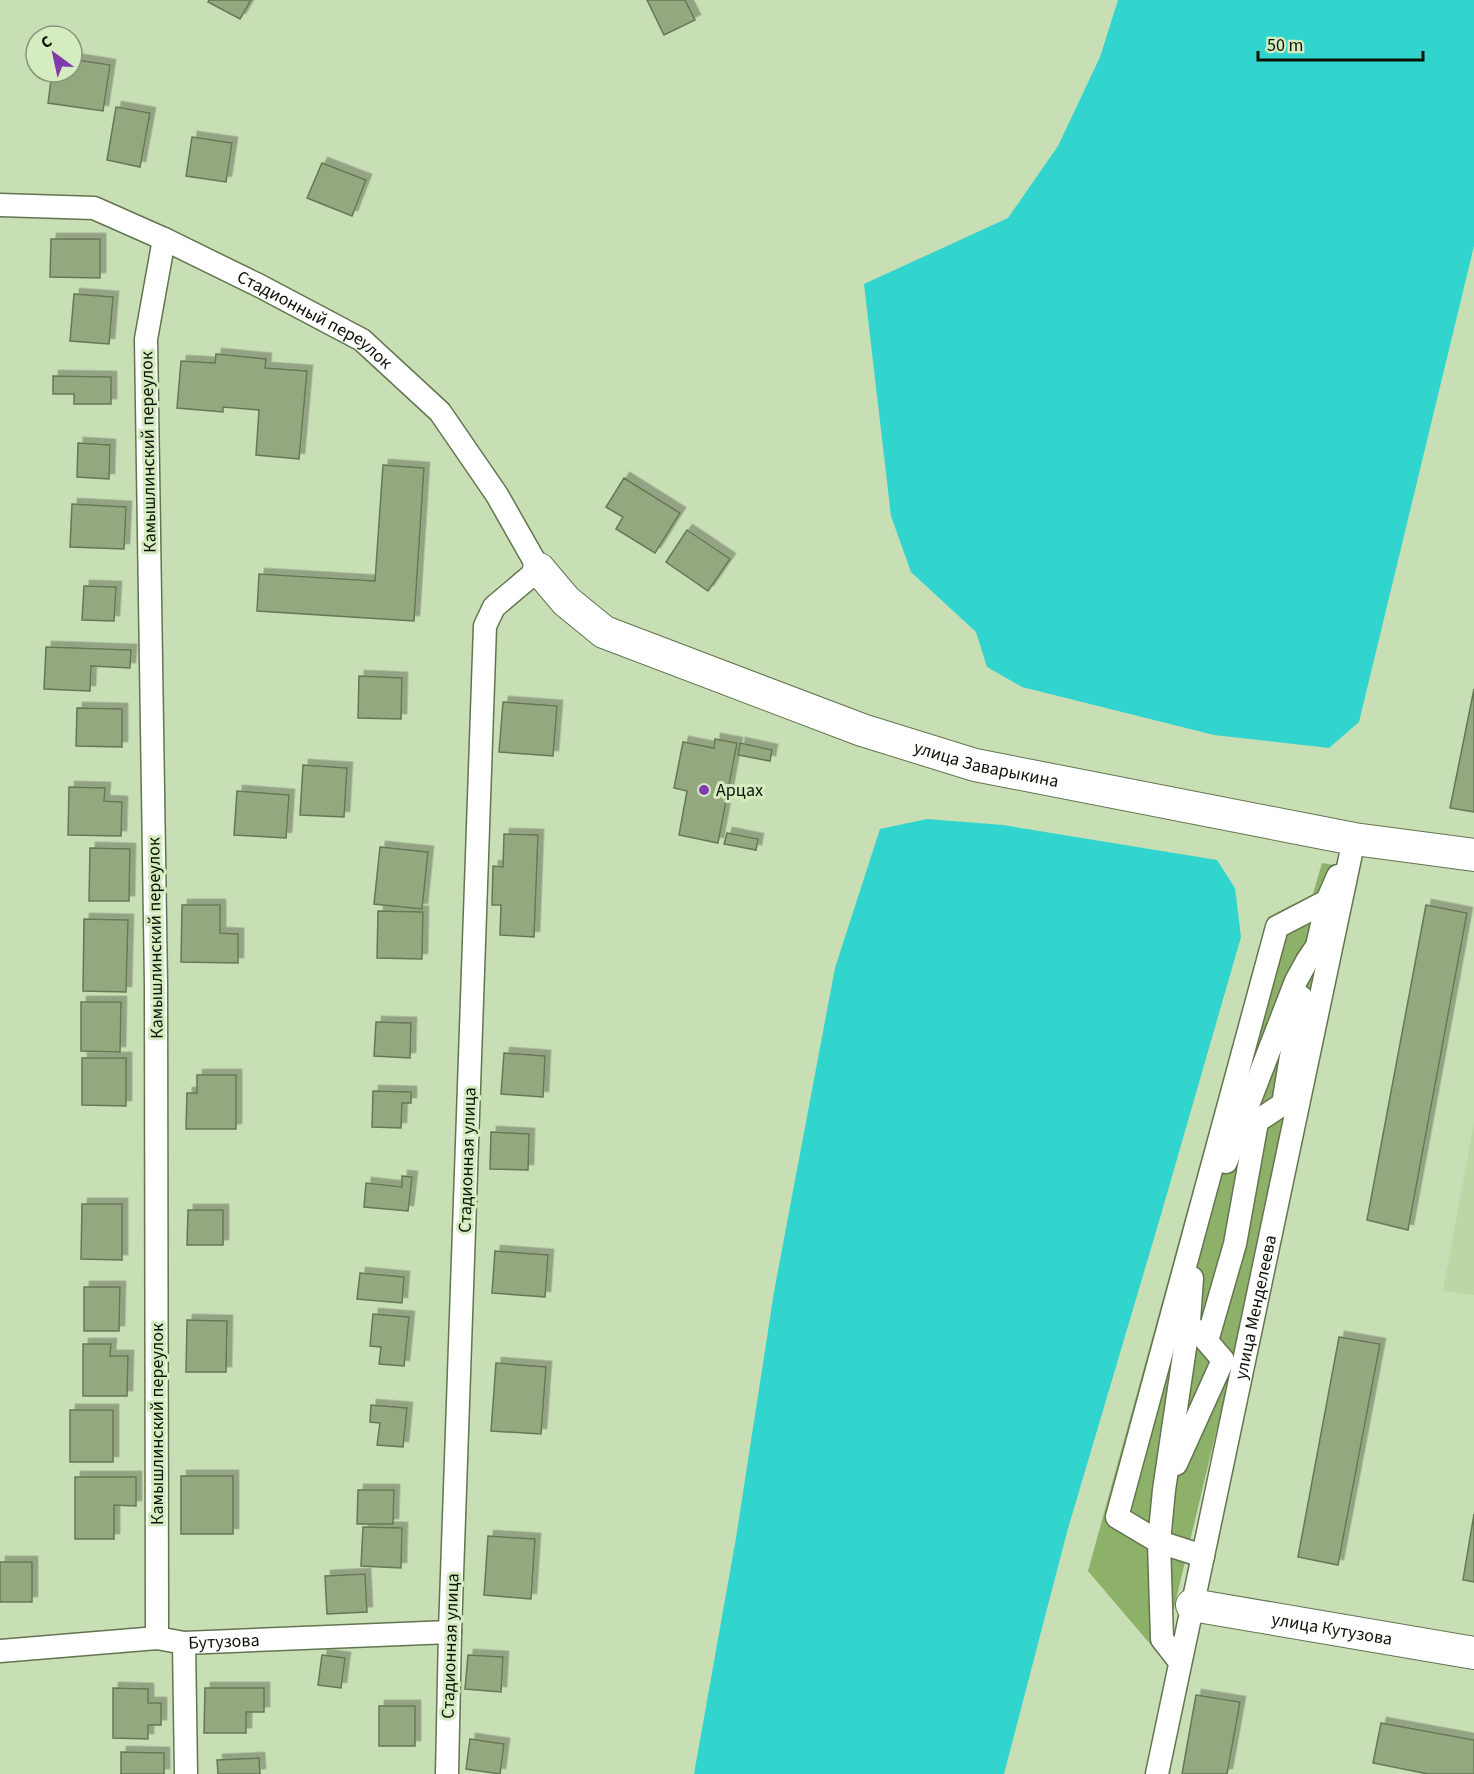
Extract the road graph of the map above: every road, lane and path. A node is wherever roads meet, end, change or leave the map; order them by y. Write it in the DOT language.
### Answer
graph roads {
  1 [pos="0,205"];
  2 [pos="164,239"];
  3 [pos="539,569"];
  4 [pos="1354,839"];
  5 [pos="1474,855"];
  6 [pos="1327,901"];
  7 [pos="1306,961"];
  8 [pos="1257,1122"];
  9 [pos="1238,1134"];
  10 [pos="1194,1234"];
  11 [pos="1189,1321"];
  12 [pos="1207,1341"];
  13 [pos="1164,1490"];
  14 [pos="1159,1542"];
  15 [pos="1203,1556"];
  16 [pos="1192,1605"];
  17 [pos="450,1632"];
  18 [pos="157,1638"];
  19 [pos="184,1643"];
  20 [pos="0,1651"];
  21 [pos="1474,1653"];
  22 [pos="1180,1662"];
  23 [pos="186,1774"];
  24 [pos="447,1774"];
  25 [pos="1157,1774"];
  1 -- 2 [label="street, Стадионный переулок"];
  2 -- 3 [label="street, Стадионный переулок"];
  2 -- 18 [label="street, Камышлинский переулок"];
  3 -- 4 [label="street, улица Заварыкина"];
  3 -- 17 [label="street, Стадионная улица"];
  4 -- 5 [label="street, улица Заварыкина"];
  4 -- 6 [label="street"];
  4 -- 15 [label="street, улица Менделеева"];
  6 -- 7 [label="street"];
  6 -- 10 [label="street"];
  7 -- 8 [label="street"];
  7 -- 9 [label="street"];
  8 -- 9 [label="street"];
  8 -- 12 [label="street"];
  9 -- 10 [label="street"];
  10 -- 11 [label="street"];
  10 -- 14 [label="street"];
  11 -- 12 [label="street"];
  11 -- 13 [label="street"];
  12 -- 13 [label="street"];
  13 -- 14 [label="street"];
  14 -- 15 [label="street"];
  14 -- 22 [label="street"];
  15 -- 16 [label="street, улица Менделеева"];
  16 -- 21 [label="street, улица Кутузова"];
  16 -- 22 [label="street, улица Менделеева"];
  17 -- 19 [label="street, Бутузова"];
  17 -- 24 [label="street, Стадионная улица"];
  18 -- 19 [label="street, Бутузова"];
  18 -- 20 [label="street, Бутузова"];
  19 -- 23 [label="street"];
  22 -- 25 [label="street, улица Менделеева"];
}
